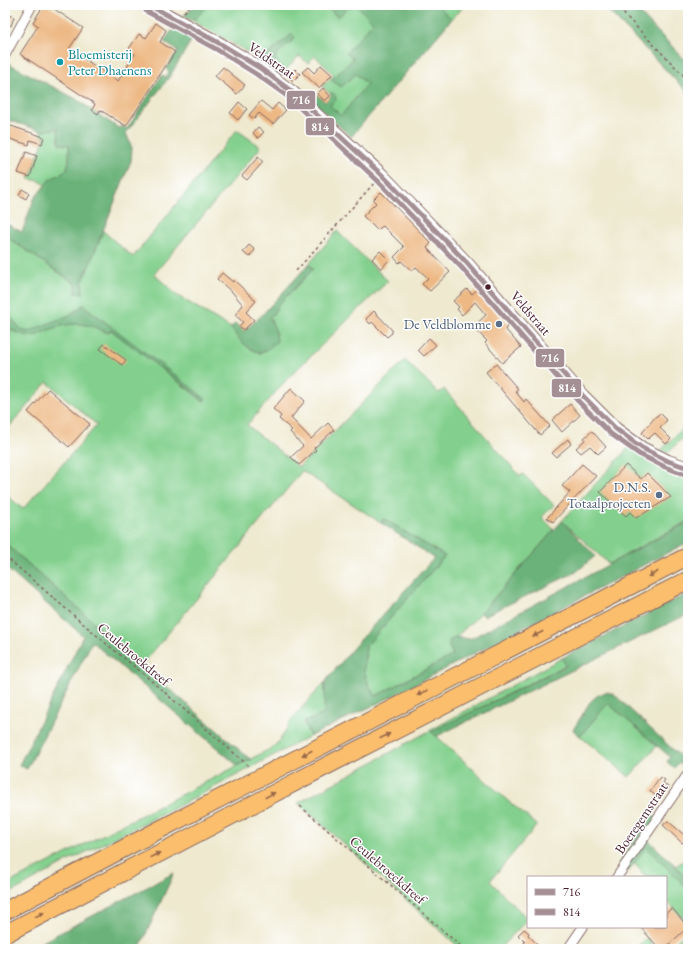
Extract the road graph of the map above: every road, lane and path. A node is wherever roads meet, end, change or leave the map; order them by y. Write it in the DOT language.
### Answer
graph roads {
  1 [pos="32,5"];
  2 [pos="149,5"];
  3 [pos="615,5"];
  4 [pos="9,39"];
  5 [pos="5,54"];
  6 [pos="688,80"];
  7 [pos="382,175"];
  8 [pos="296,271"];
  9 [pos="688,468"];
  10 [pos="5,556"];
  11 [pos="688,556"];
  12 [pos="688,580"];
  13 [pos="250,767"];
  14 [pos="688,774"];
  15 [pos="300,806"];
  16 [pos="619,876"];
  17 [pos="5,911"];
  18 [pos="582,928"];
  19 [pos="5,934"];
  20 [pos="464,949"];
  21 [pos="568,949"];
  1 -- 4 [label="street"];
  2 -- 7 [label="street, Veldstraat"];
  3 -- 6 [label="path"];
  4 -- 5 [label="street"];
  7 -- 8 [label="path"];
  7 -- 9 [label="street, Veldstraat"];
  10 -- 13 [label="path, Ceulebroekdreef"];
  11 -- 17 [label="highway, one-way"];
  19 -- 12 [label="highway, one-way"];
  14 -- 16 [label="street, Boeregemstraat"];
  15 -- 20 [label="path, Ceulebroeckdreef"];
  18 -- 21 [label="street"];
}
